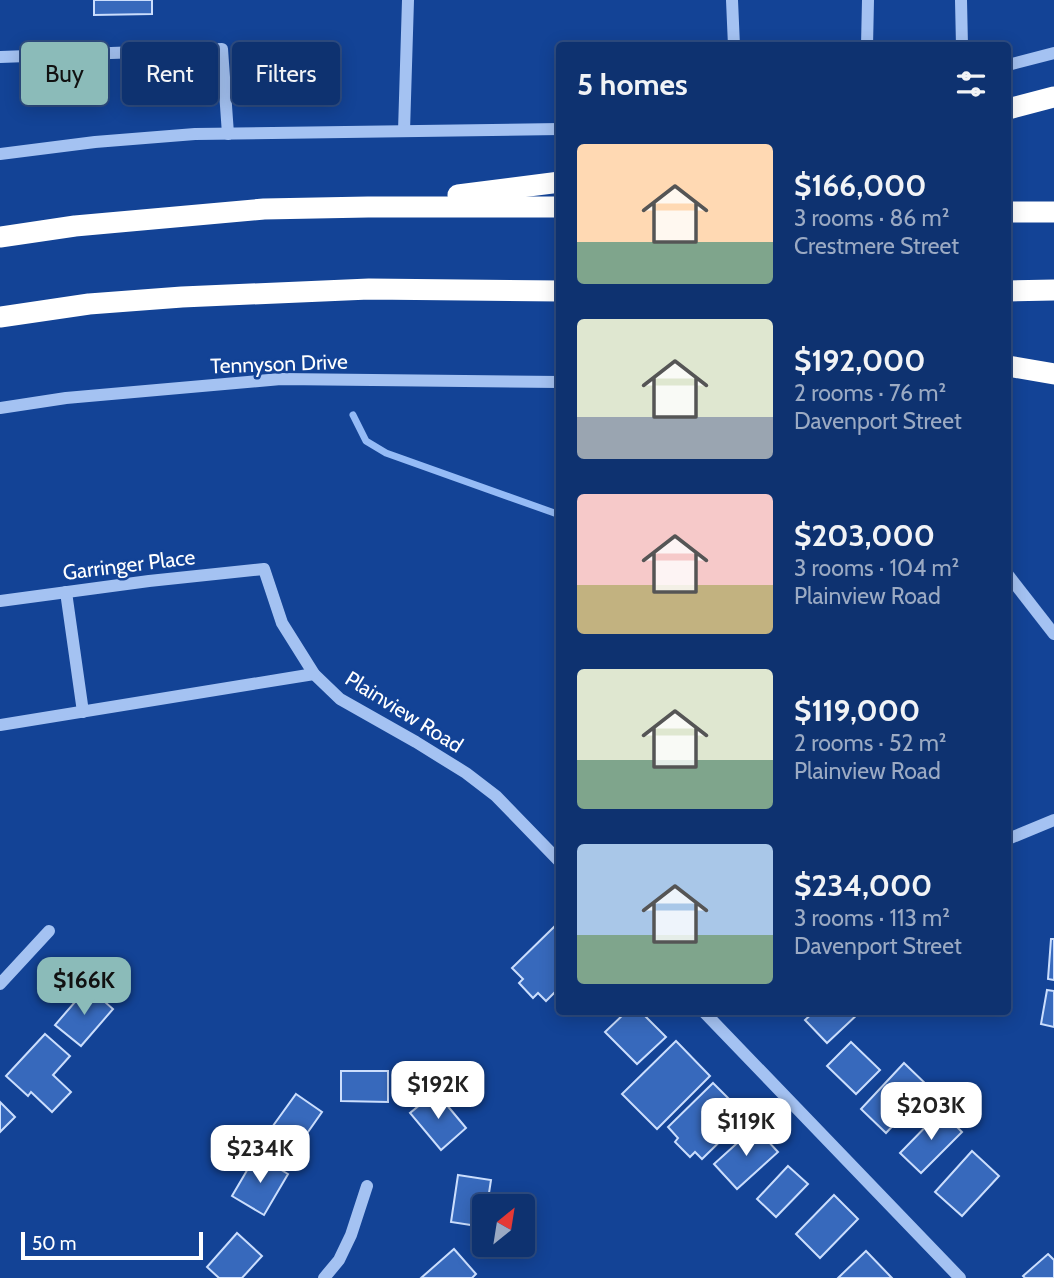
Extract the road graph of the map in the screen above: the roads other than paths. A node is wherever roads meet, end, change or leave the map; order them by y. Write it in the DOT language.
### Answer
graph roads {
  1 [pos="408,0"];
  2 [pos="732,0"];
  3 [pos="868,0"];
  4 [pos="961,0"];
  5 [pos="734,42"];
  6 [pos="867,42"];
  7 [pos="962,42"];
  8 [pos="1054,53"];
  9 [pos="0,57"];
  10 [pos="1011,64"];
  11 [pos="1054,97"];
  12 [pos="1011,108"];
  13 [pos="556,129"];
  14 [pos="404,131"];
  15 [pos="228,134"];
  16 [pos="0,154"];
  17 [pos="556,183"];
  18 [pos="368,207"];
  19 [pos="556,207"];
  20 [pos="1011,212"];
  21 [pos="1054,212"];
  22 [pos="0,237"];
  23 [pos="1054,290"];
  24 [pos="1011,291"];
  25 [pos="556,292"];
  26 [pos="0,317"];
  27 [pos="1011,367"];
  28 [pos="1054,374"];
  29 [pos="556,382"];
  30 [pos="0,408"];
  31 [pos="264,569"];
  32 [pos="1011,579"];
  33 [pos="66,592"];
  34 [pos="0,601"];
  35 [pos="1054,634"];
  36 [pos="314,674"];
  37 [pos="83,712"];
  38 [pos="0,725"];
  39 [pos="1054,820"];
  40 [pos="1011,838"];
  41 [pos="556,858"];
  42 [pos="49,931"];
  43 [pos="0,984"];
  44 [pos="707,1015"];
  45 [pos="367,1186"];
  46 [pos="324,1278"];
  47 [pos="960,1278"];
  1 -- 14 [label="street"];
  2 -- 5 [label="street"];
  3 -- 6 [label="street"];
  4 -- 7 [label="street"];
  8 -- 10 [label="street"];
  9 -- 15 [label="street"];
  11 -- 12 [label="highway"];
  13 -- 14 [label="street"];
  14 -- 15 [label="street"];
  15 -- 16 [label="street"];
  17 -- 18 [label="highway"];
  18 -- 19 [label="highway"];
  18 -- 22 [label="highway"];
  20 -- 21 [label="highway"];
  23 -- 24 [label="highway"];
  25 -- 26 [label="highway"];
  27 -- 28 [label="highway"];
  29 -- 30 [label="street, Tennyson Drive"];
  31 -- 33 [label="street, Garringer Place"];
  31 -- 36 [label="street, Plainview Road"];
  32 -- 35 [label="street"];
  33 -- 34 [label="street, Garringer Place"];
  33 -- 37 [label="street"];
  36 -- 37 [label="street"];
  36 -- 41 [label="street, Plainview Road"];
  37 -- 38 [label="street"];
  39 -- 40 [label="street"];
  42 -- 43 [label="street"];
  44 -- 47 [label="street"];
  45 -- 46 [label="street"];
}
